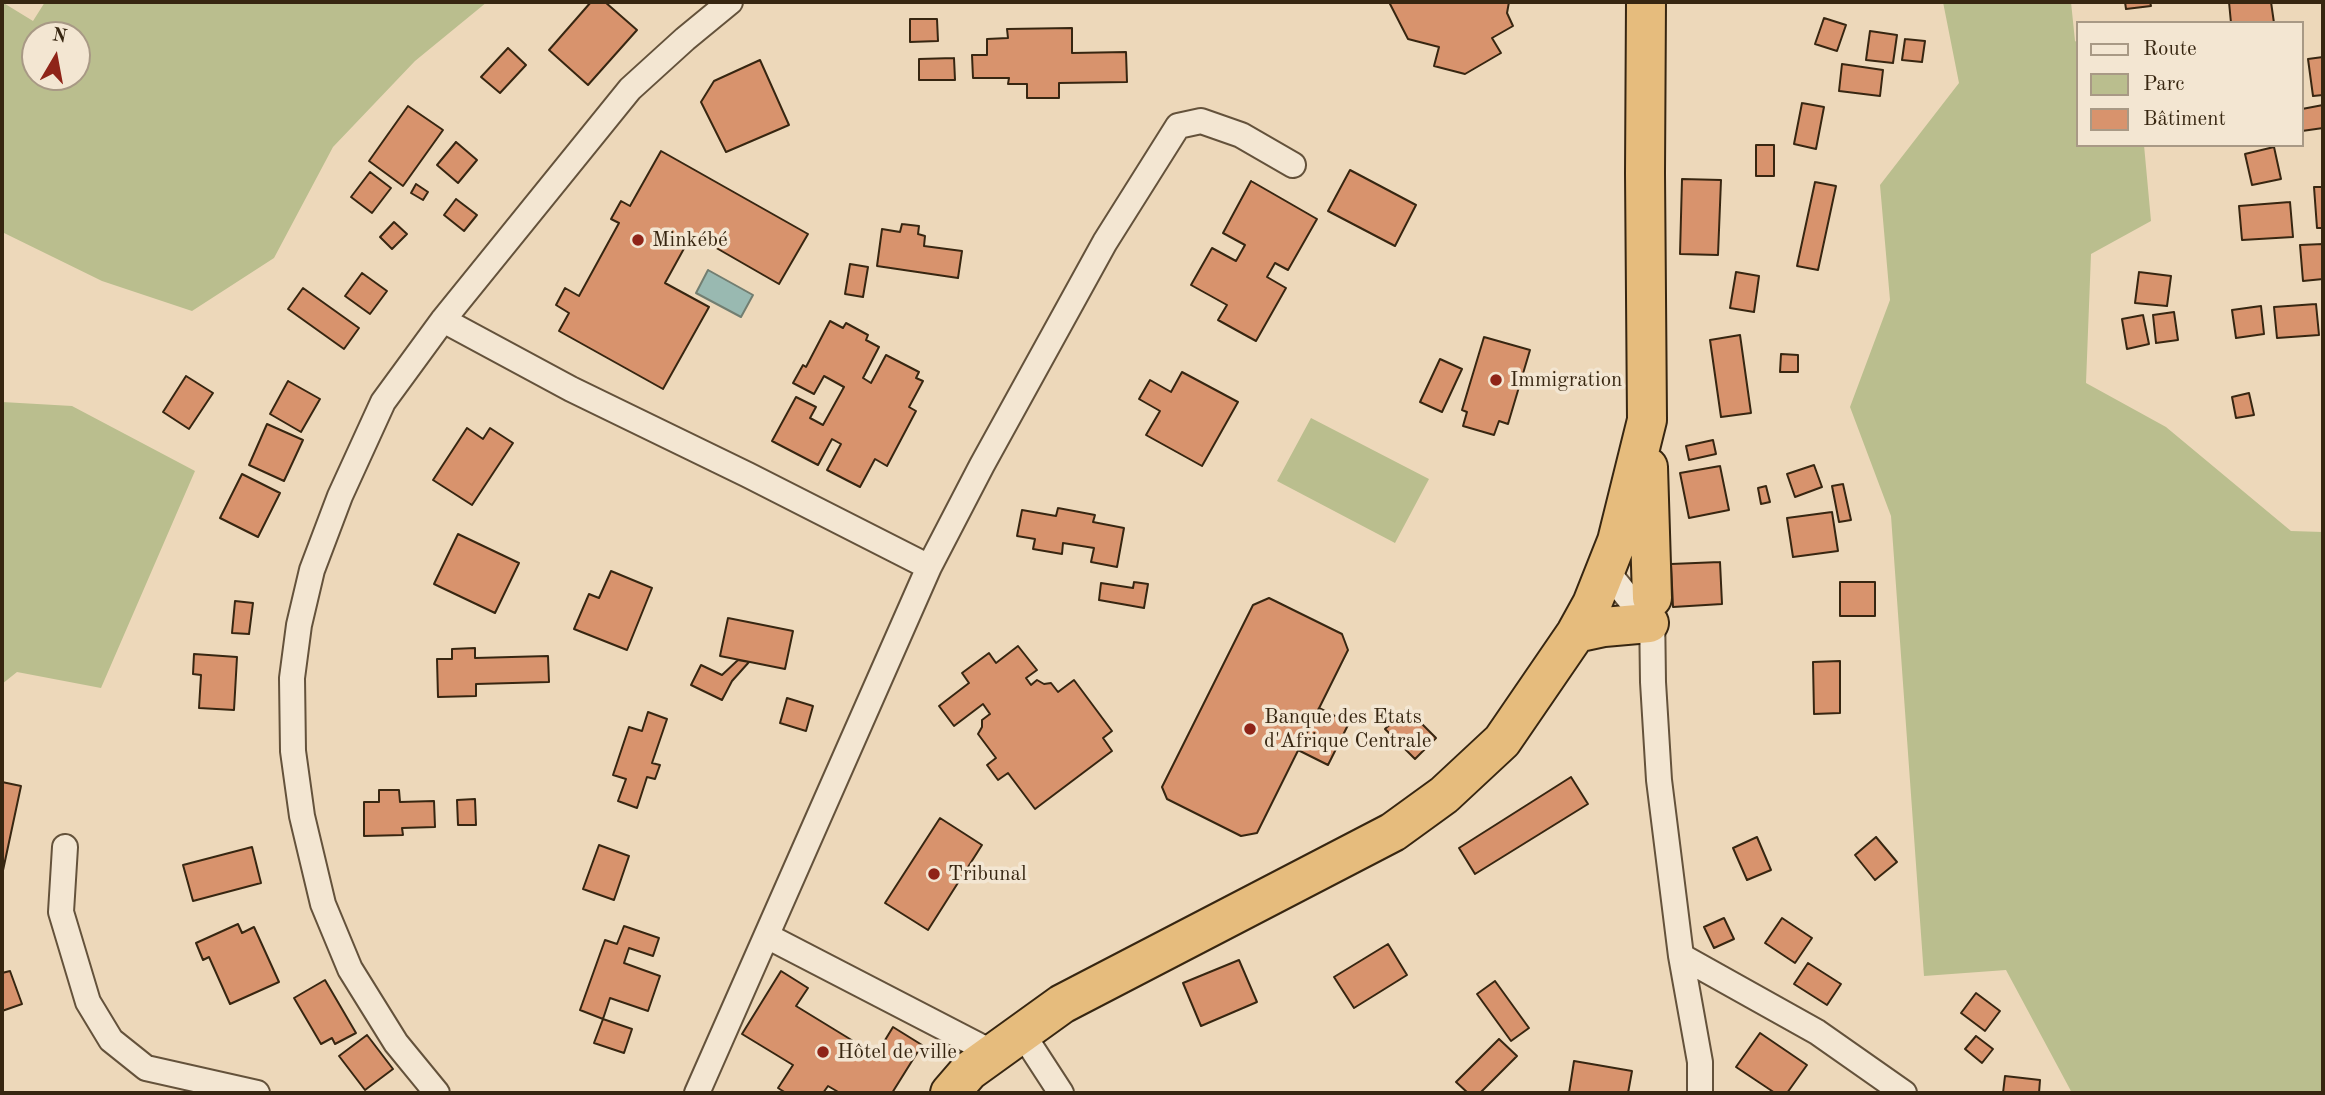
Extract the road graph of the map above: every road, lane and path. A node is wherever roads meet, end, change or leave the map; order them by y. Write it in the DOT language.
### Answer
graph roads {
  1 [pos="730,2"];
  2 [pos="1646,2"];
  3 [pos="1293,166"];
  4 [pos="443,320"];
  5 [pos="1647,420"];
  6 [pos="1611,556"];
  7 [pos="929,567"];
  8 [pos="1651,616"];
  9 [pos="1576,633"];
  10 [pos="65,847"];
  11 [pos="767,936"];
  12 [pos="1681,956"];
  13 [pos="1008,1043"];
  14 [pos="257,1093"];
  15 [pos="437,1093"];
  16 [pos="697,1093"];
  17 [pos="950,1093"];
  18 [pos="1061,1093"];
  19 [pos="1700,1093"];
  20 [pos="1904,1093"];
  1 -- 4 [label="street"];
  2 -- 5 [label="highway"];
  3 -- 7 [label="street"];
  4 -- 7 [label="street"];
  4 -- 15 [label="street"];
  5 -- 6 [label="highway"];
  5 -- 8 [label="highway"];
  6 -- 8 [label="street"];
  6 -- 9 [label="highway"];
  7 -- 11 [label="street"];
  8 -- 9 [label="highway"];
  8 -- 12 [label="street"];
  9 -- 13 [label="highway"];
  10 -- 14 [label="street"];
  11 -- 13 [label="street"];
  11 -- 16 [label="street"];
  12 -- 19 [label="street"];
  12 -- 20 [label="street"];
  13 -- 17 [label="highway"];
  13 -- 18 [label="street"];
}
